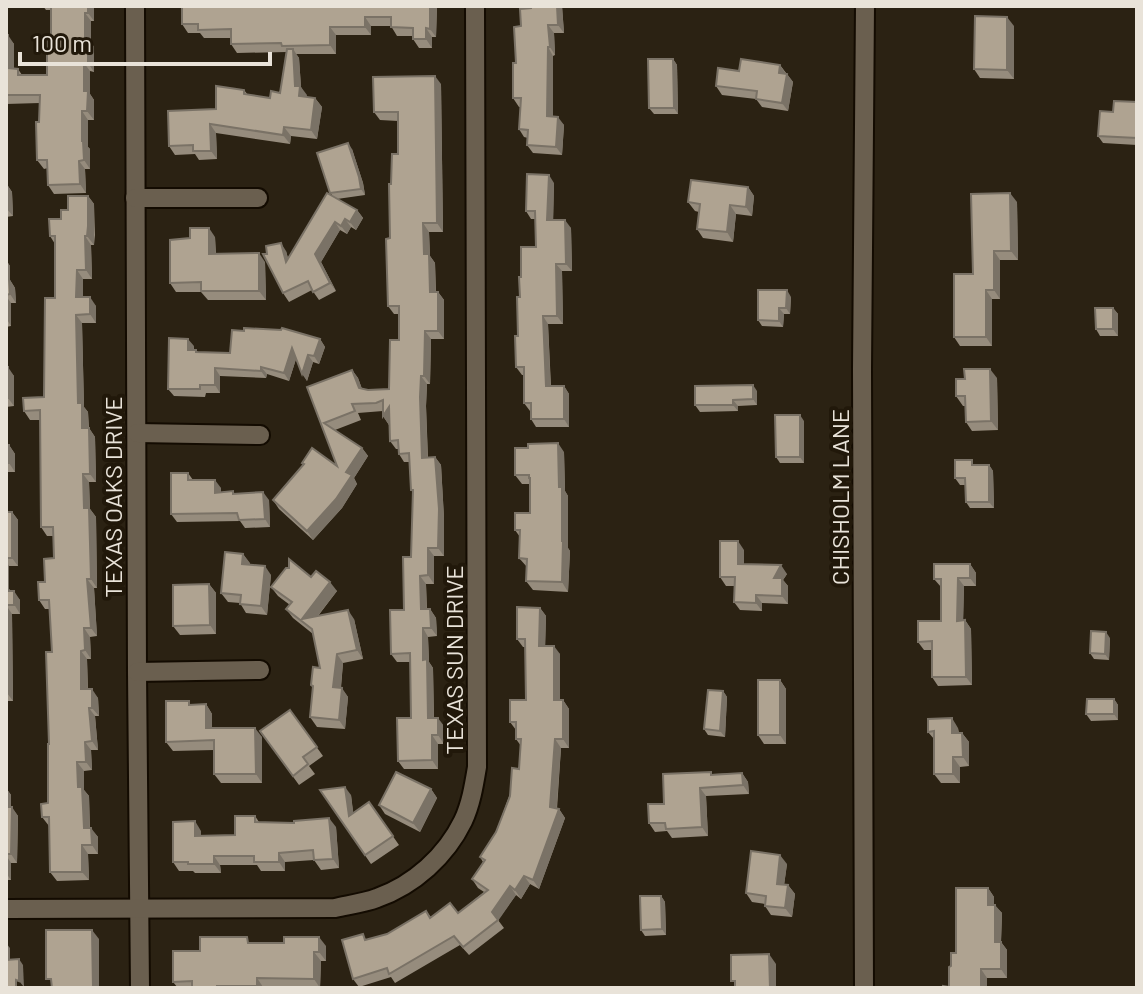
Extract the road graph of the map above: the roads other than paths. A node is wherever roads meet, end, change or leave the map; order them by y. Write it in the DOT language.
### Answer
graph roads {
  1 [pos="135,6"];
  2 [pos="475,6"];
  3 [pos="865,6"];
  4 [pos="135,198"];
  5 [pos="258,198"];
  6 [pos="137,433"];
  7 [pos="260,435"];
  8 [pos="260,670"];
  9 [pos="137,672"];
  10 [pos="140,908"];
  11 [pos="6,909"];
  12 [pos="140,988"];
  13 [pos="864,988"];
  1 -- 4 [label="street, TEXAS OAKS DRIVE"];
  2 -- 10 [label="street, TEXAS SUN DRIVE"];
  3 -- 13 [label="street, CHISHOLM LANE"];
  4 -- 5 [label="street"];
  4 -- 6 [label="street, TEXAS OAKS DRIVE"];
  6 -- 7 [label="street"];
  6 -- 9 [label="street, TEXAS OAKS DRIVE"];
  8 -- 9 [label="street"];
  9 -- 10 [label="street, TEXAS OAKS DRIVE"];
  10 -- 11 [label="street, TEXAS SUN DRIVE"];
  10 -- 12 [label="street, TEXAS OAKS DRIVE"];
}
